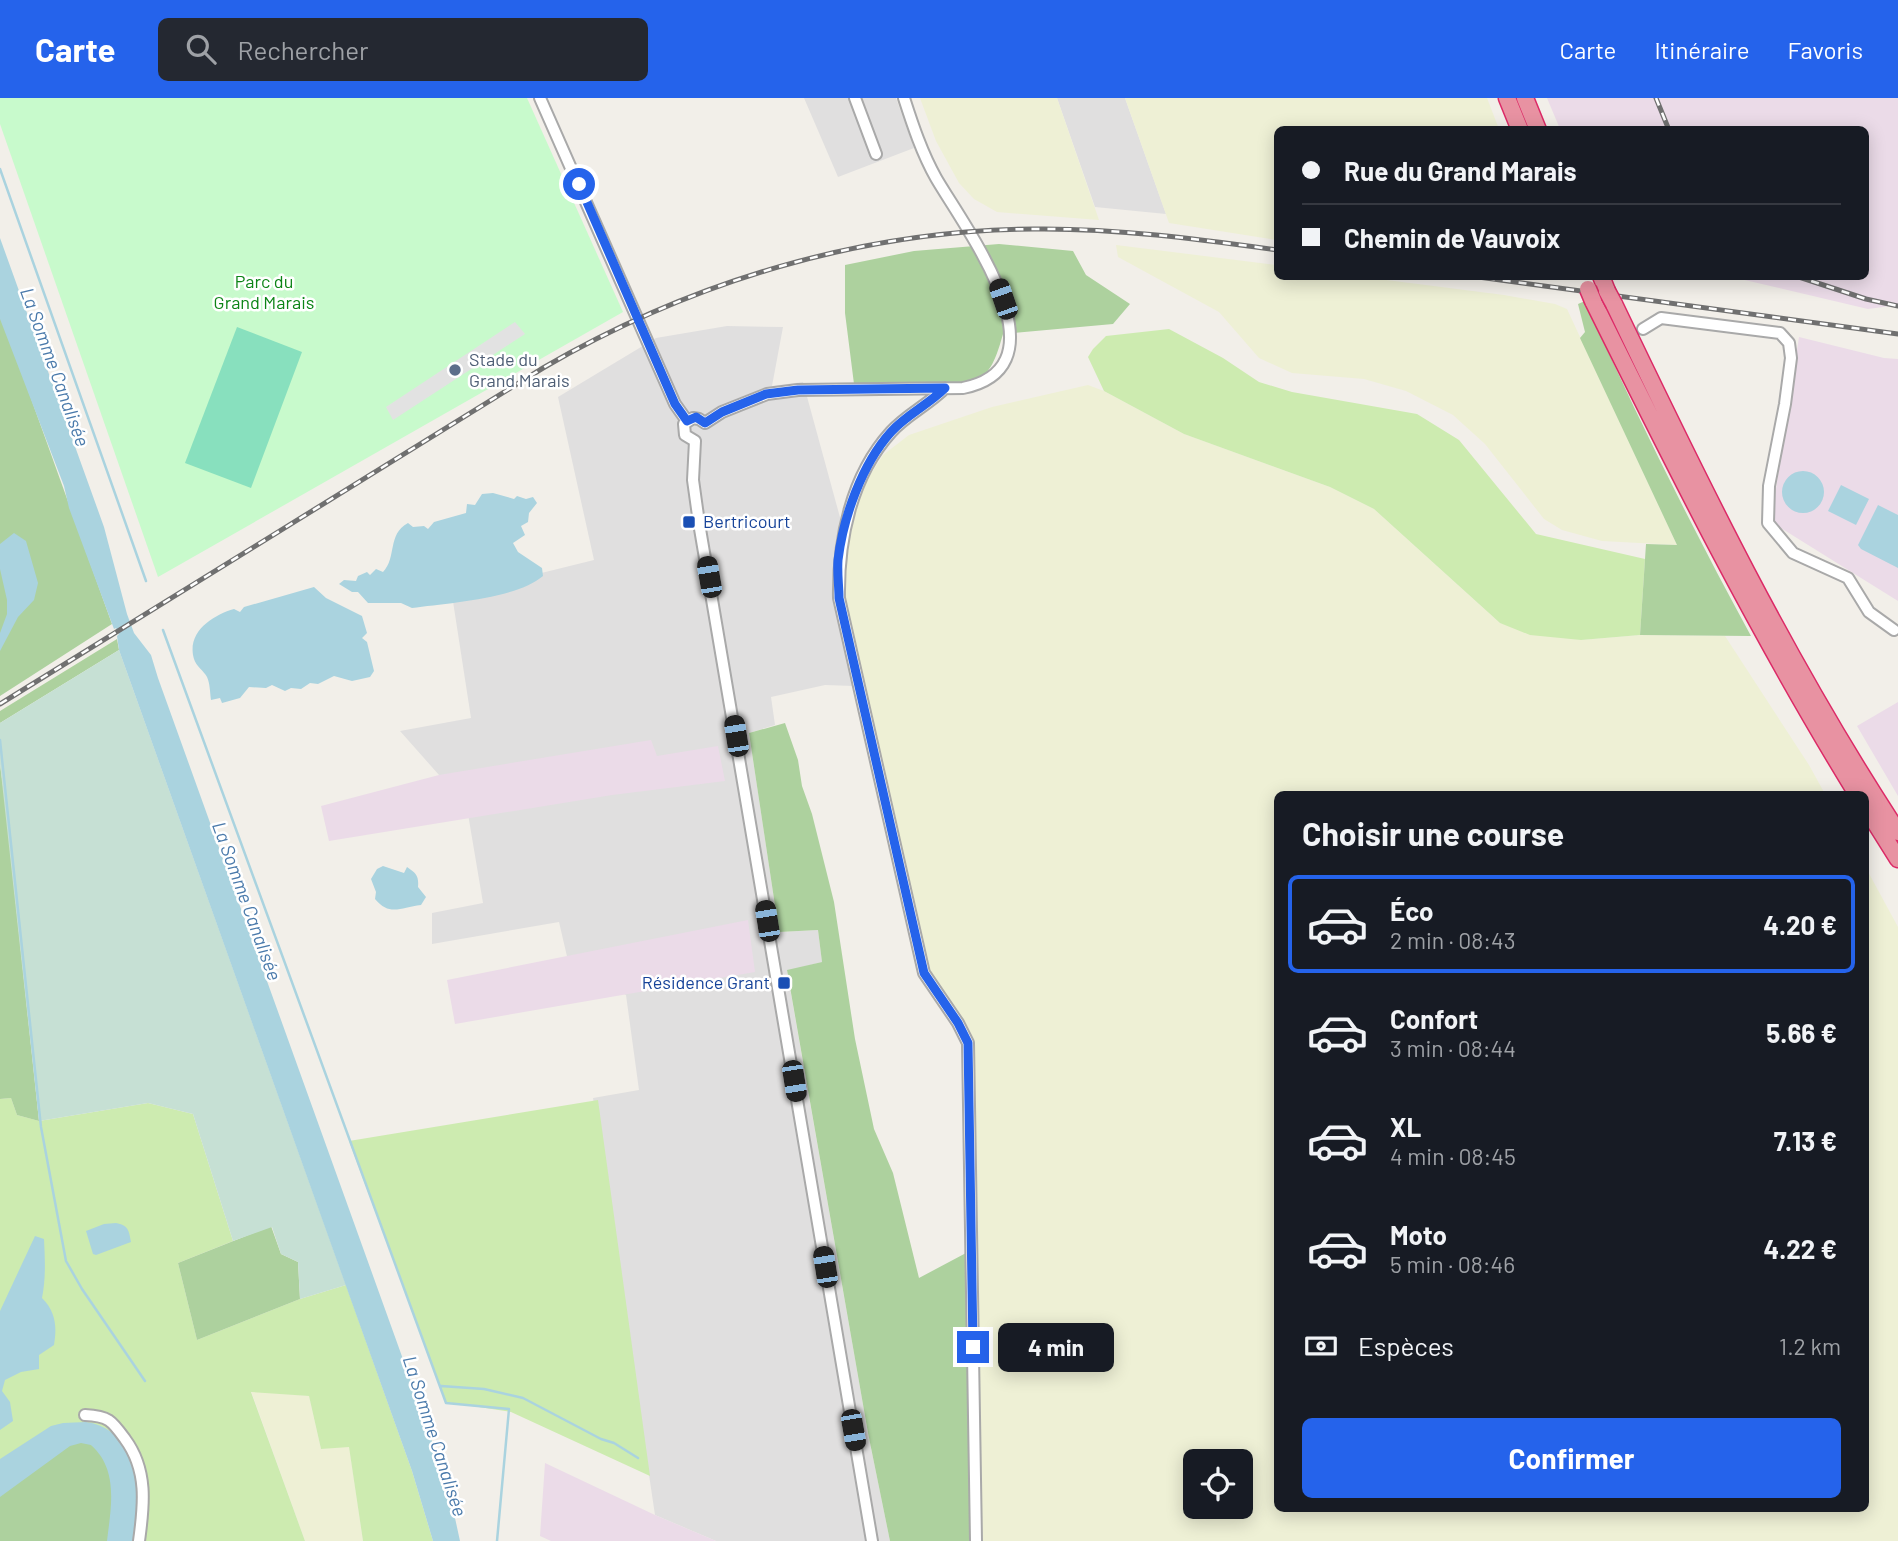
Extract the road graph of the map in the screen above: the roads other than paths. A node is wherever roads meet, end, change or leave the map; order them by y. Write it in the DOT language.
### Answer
graph roads {
  1 [pos="540,98"];
  2 [pos="855,98"];
  3 [pos="904,98"];
  4 [pos="1507,98"];
  5 [pos="1525,98"];
  6 [pos="1518,126"];
  7 [pos="1536,126"];
  8 [pos="876,154"];
  9 [pos="1588,289"];
  10 [pos="1607,291"];
  11 [pos="1643,329"];
  12 [pos="945,388"];
  13 [pos="687,421"];
  14 [pos="705,423"];
  15 [pos="695,441"];
  16 [pos="1894,629"];
  17 [pos="1855,791"];
  18 [pos="1869,813"];
  19 [pos="1898,832"];
  20 [pos="1898,859"];
  21 [pos="85,1415"];
  22 [pos="139,1541"];
  23 [pos="872,1541"];
  24 [pos="976,1541"];
  1 -- 13 [label="street"];
  2 -- 8 [label="street"];
  3 -- 12 [label="street"];
  4 -- 6 [label="highway"];
  5 -- 7 [label="highway"];
  9 -- 17 [label="highway"];
  10 -- 19 [label="highway"];
  11 -- 16 [label="street"];
  12 -- 14 [label="street"];
  12 -- 24 [label="street"];
  13 -- 14 [label="street"];
  13 -- 15 [label="street"];
  14 -- 15 [label="street"];
  15 -- 23 [label="street"];
  18 -- 20 [label="highway"];
  21 -- 22 [label="street"];
}
